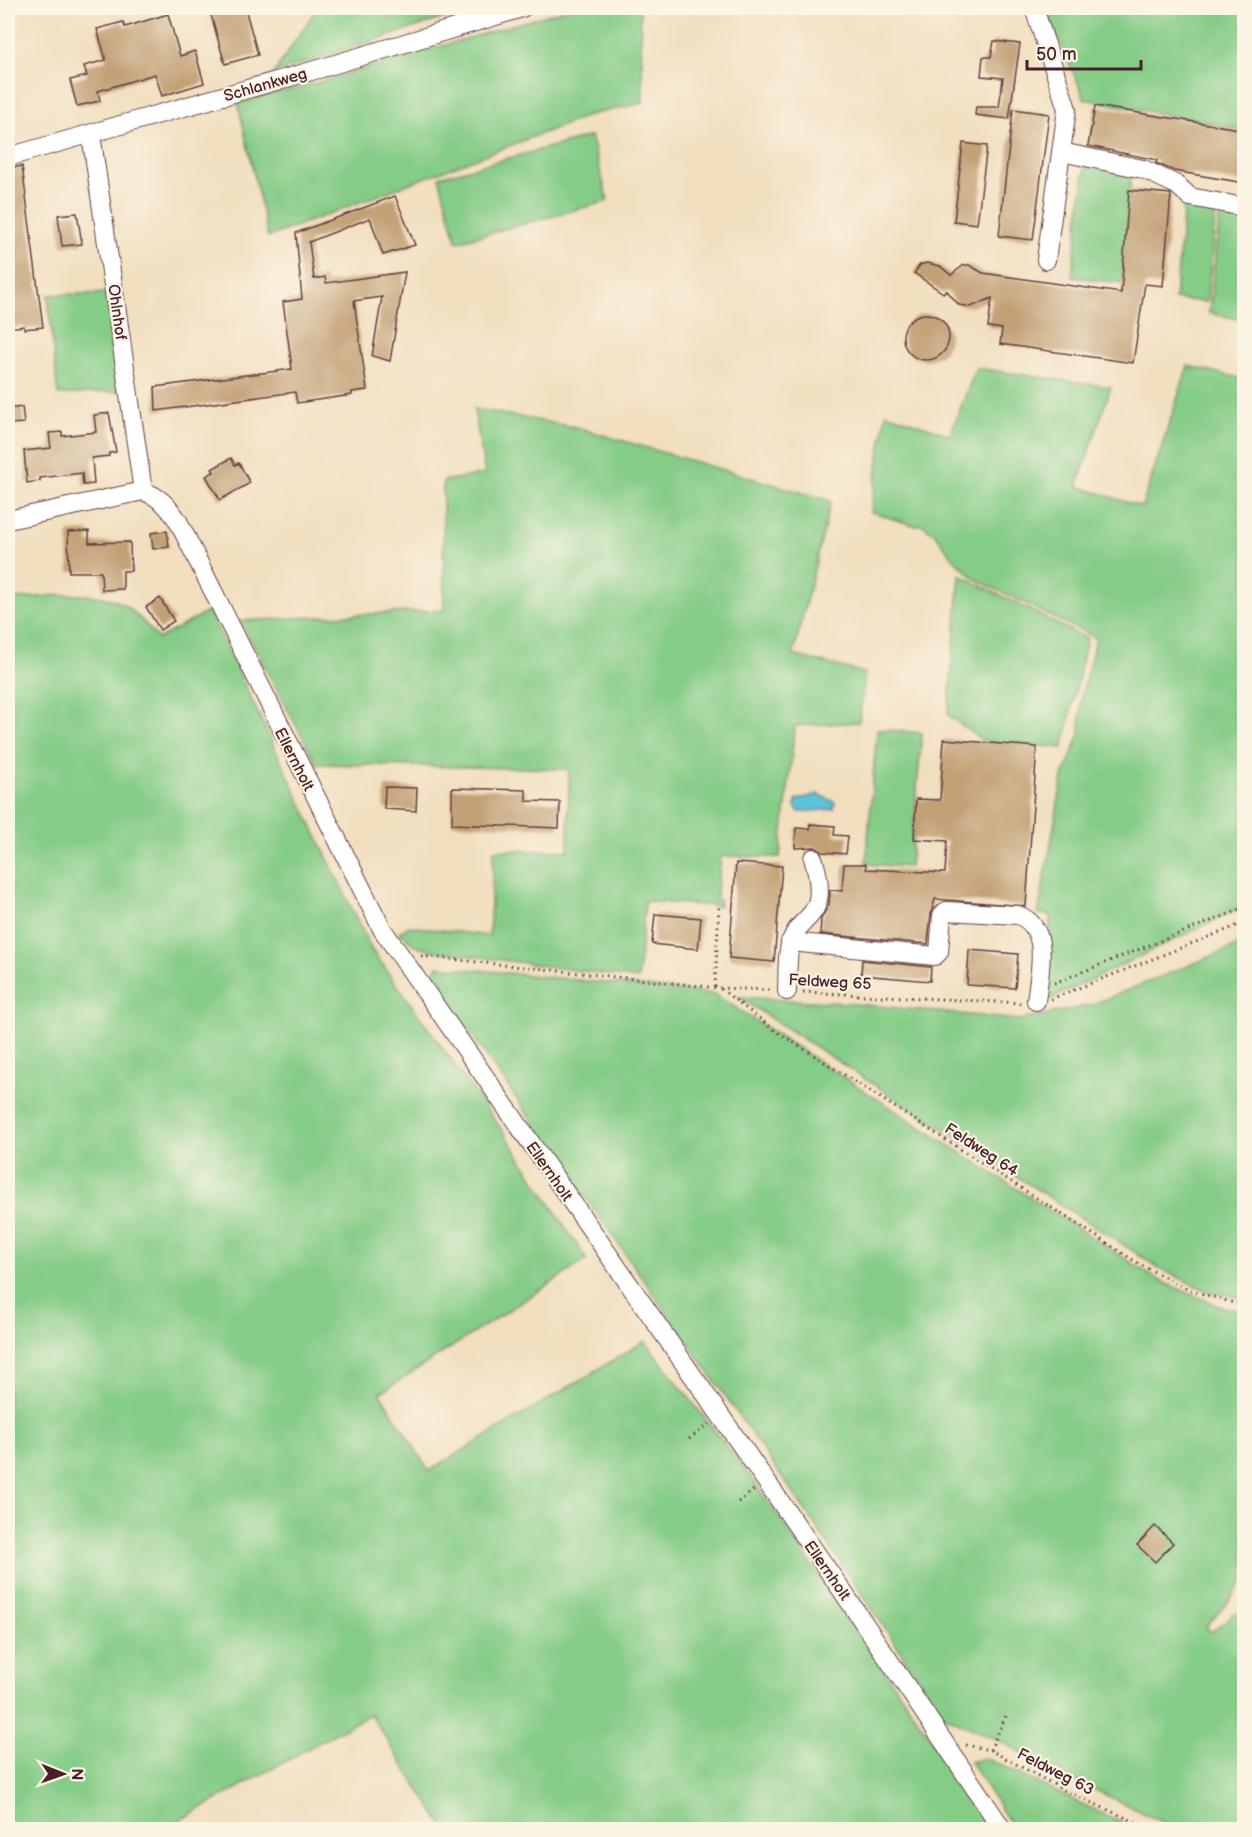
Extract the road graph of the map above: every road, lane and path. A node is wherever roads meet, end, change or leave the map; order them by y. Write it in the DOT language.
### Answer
graph roads {
  1 [pos="522,8"];
  2 [pos="1034,8"];
  3 [pos="91,134"];
  4 [pos="1061,152"];
  5 [pos="8,157"];
  6 [pos="1245,207"];
  7 [pos="1046,260"];
  8 [pos="143,491"];
  9 [pos="8,520"];
  10 [pos="813,858"];
  11 [pos="719,906"];
  12 [pos="1245,909"];
  13 [pos="1245,923"];
  14 [pos="790,942"];
  15 [pos="401,958"];
  16 [pos="717,988"];
  17 [pos="787,991"];
  18 [pos="1037,993"];
  19 [pos="1245,1306"];
  20 [pos="720,1415"];
  21 [pos="689,1439"];
  22 [pos="1245,1586"];
  23 [pos="1245,1603"];
  24 [pos="1006,1716"];
  25 [pos="946,1743"];
  26 [pos="990,1750"];
  27 [pos="1003,1830"];
  28 [pos="1153,1830"];
  1 -- 3 [label="street, Schlankweg"];
  2 -- 4 [label="street"];
  3 -- 5 [label="street, Schlankweg"];
  3 -- 8 [label="street, Ohlnhof"];
  4 -- 6 [label="street"];
  4 -- 7 [label="street"];
  8 -- 9 [label="street"];
  8 -- 15 [label="street, Ellernholt"];
  10 -- 14 [label="street"];
  11 -- 16 [label="path"];
  12 -- 18 [label="path"];
  13 -- 18 [label="path, Feldweg 65"];
  14 -- 17 [label="street"];
  14 -- 18 [label="street"];
  15 -- 16 [label="path, Feldweg 65"];
  15 -- 20 [label="street, Ellernholt"];
  16 -- 17 [label="path, Feldweg 65"];
  16 -- 19 [label="path, Feldweg 64"];
  17 -- 18 [label="path, Feldweg 65"];
  20 -- 21 [label="path"];
  20 -- 25 [label="street, Ellernholt"];
  22 -- 23 [label="path"];
  24 -- 26 [label="path"];
  25 -- 26 [label="path, Feldweg 63"];
  25 -- 27 [label="street, Ellernholt"];
  26 -- 28 [label="path, Feldweg 63"];
}
